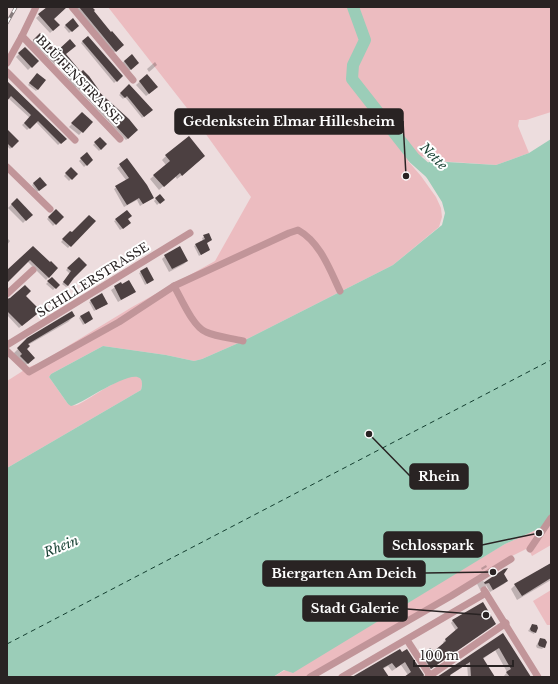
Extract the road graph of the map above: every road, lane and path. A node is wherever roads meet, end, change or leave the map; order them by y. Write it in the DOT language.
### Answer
graph roads {
  1 [pos="36,7"];
  2 [pos="72,7"];
  3 [pos="22,36"];
  4 [pos="7,63"];
  5 [pos="7,72"];
  6 [pos="133,80"];
  7 [pos="120,139"];
  8 [pos="75,140"];
  9 [pos="7,167"];
  10 [pos="50,209"];
  11 [pos="190,233"];
  12 [pos="32,270"];
  13 [pos="174,286"];
  14 [pos="340,291"];
  15 [pos="7,294"];
  16 [pos="243,341"];
  17 [pos="7,345"];
  18 [pos="7,351"];
  19 [pos="551,518"];
  20 [pos="530,549"];
  21 [pos="511,559"];
  22 [pos="506,623"];
  23 [pos="407,640"];
  24 [pos="310,677"];
  25 [pos="342,677"];
  26 [pos="429,677"];
  27 [pos="538,677"];
  1 -- 3 [label="street"];
  2 -- 6 [label="street"];
  3 -- 4 [label="street"];
  3 -- 7 [label="street, BLÜTENSTRASSE"];
  5 -- 8 [label="street"];
  9 -- 10 [label="street"];
  11 -- 17 [label="street, SCHILLERSTRASSE"];
  12 -- 15 [label="street"];
  13 -- 14 [label="street"];
  13 -- 16 [label="street"];
  13 -- 18 [label="street"];
  19 -- 20 [label="street"];
  21 -- 24 [label="street"];
  22 -- 23 [label="street"];
  22 -- 26 [label="street"];
  22 -- 27 [label="street"];
  23 -- 25 [label="street"];
  23 -- 26 [label="street"];
}
